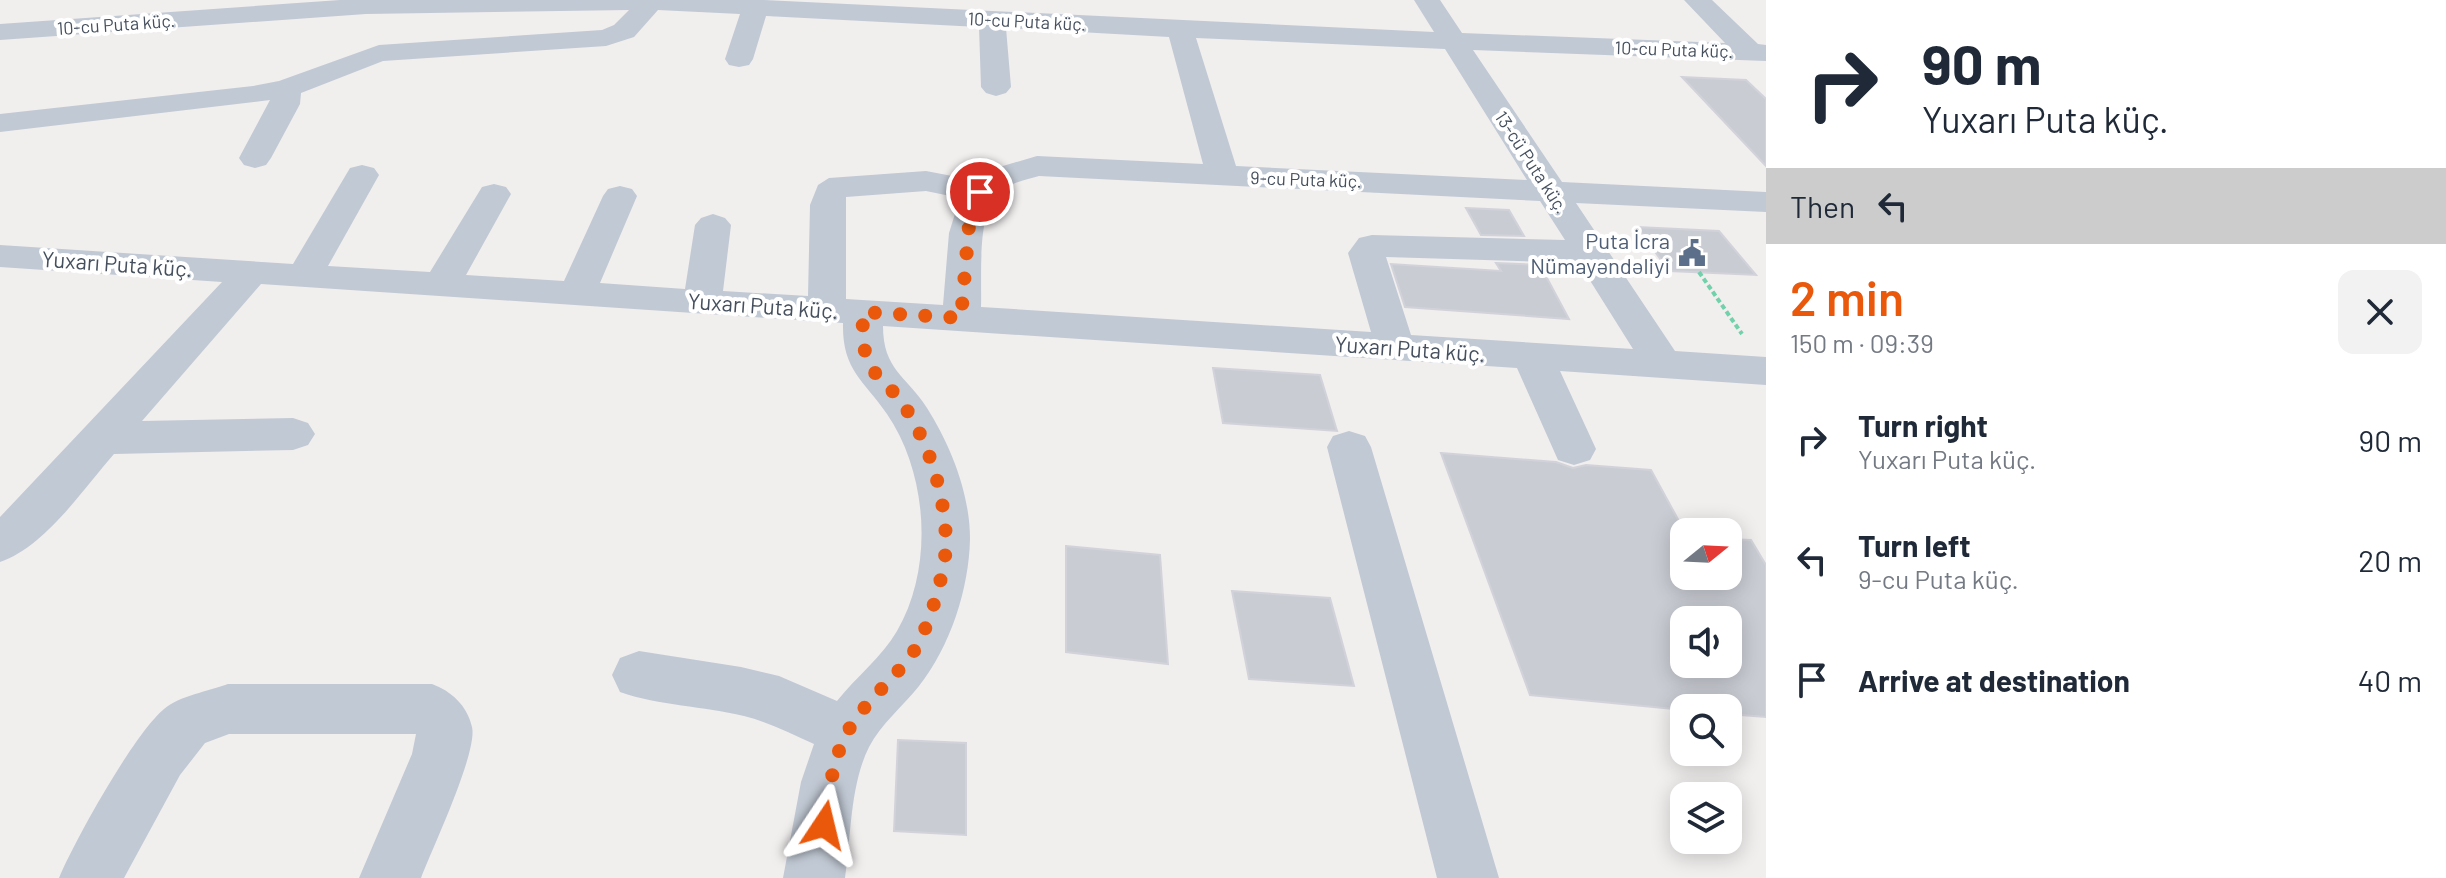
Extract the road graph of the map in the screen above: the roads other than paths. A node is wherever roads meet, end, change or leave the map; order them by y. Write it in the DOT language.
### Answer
graph roads {
  1 [pos="1427,0"];
  2 [pos="1697,0"];
  3 [pos="652,1"];
  4 [pos="506,2"];
  5 [pos="368,3"];
  6 [pos="737,4"];
  7 [pos="1084,12"];
  8 [pos="992,19"];
  9 [pos="1180,29"];
  10 [pos="1,33"];
  11 [pos="1452,40"];
  12 [pos="1758,53"];
  13 [pos="739,59"];
  14 [pos="996,87"];
  15 [pos="287,88"];
  16 [pos="0,123"];
  17 [pos="255,158"];
  18 [pos="362,175"];
  19 [pos="1223,176"];
  20 [pos="1551,190"];
  21 [pos="980,192"];
  22 [pos="494,194"];
  23 [pos="620,196"];
  24 [pos="1766,202"];
  25 [pos="713,225"];
  26 [pos="1592,252"];
  27 [pos="0,256"];
  28 [pos="252,272"];
  29 [pos="304,276"];
  30 [pos="442,284"];
  31 [pos="577,293"];
  32 [pos="702,302"];
  33 [pos="845,311"];
  34 [pos="961,318"];
  35 [pos="1395,347"];
  36 [pos="1532,355"];
  37 [pos="1758,357"];
  38 [pos="1663,364"];
  39 [pos="293,434"];
  40 [pos="101,438"];
  41 [pos="1349,447"];
  42 [pos="1574,449"];
  43 [pos="0,543"];
  44 [pos="639,675"];
  45 [pos="847,732"];
  46 [pos="90,878"];
  47 [pos="390,878"];
  48 [pos="814,878"];
  49 [pos="1468,878"];
  1 -- 11 [label="street, 13-cü Puta küç."];
  2 -- 12 [label="street"];
  3 -- 4 [label="street, 10-cu Puta küç."];
  3 -- 6 [label="street, 10-cu Puta küç."];
  3 -- 15 [label="street"];
  4 -- 5 [label="street, 10-cu Puta küç."];
  5 -- 10 [label="street, 10-cu Puta küç."];
  6 -- 8 [label="street, 10-cu Puta küç."];
  6 -- 13 [label="street"];
  7 -- 8 [label="street, 10-cu Puta küç."];
  7 -- 9 [label="street, 10-cu Puta küç."];
  8 -- 14 [label="street"];
  9 -- 11 [label="street, 10-cu Puta küç."];
  9 -- 19 [label="street"];
  11 -- 12 [label="street, 10-cu Puta küç."];
  11 -- 20 [label="street, 13-cü Puta küç."];
  15 -- 16 [label="street"];
  15 -- 17 [label="street"];
  18 -- 29 [label="street"];
  19 -- 20 [label="street, 9-cu Puta küç."];
  19 -- 21 [label="street, 9-cu Puta küç."];
  20 -- 24 [label="street, 9-cu Puta küç."];
  20 -- 26 [label="street, 13-cü Puta küç."];
  21 -- 33 [label="street"];
  21 -- 34 [label="street"];
  22 -- 30 [label="street"];
  23 -- 31 [label="street"];
  25 -- 32 [label="street"];
  26 -- 35 [label="street"];
  26 -- 38 [label="street, 13-cü Puta küç."];
  27 -- 28 [label="street, Yuxarı Puta küç."];
  28 -- 29 [label="street, Yuxarı Puta küç."];
  28 -- 40 [label="street"];
  29 -- 30 [label="street, Yuxarı Puta küç."];
  30 -- 31 [label="street, Yuxarı Puta küç."];
  31 -- 32 [label="street, Yuxarı Puta küç."];
  32 -- 33 [label="street, Yuxarı Puta küç."];
  33 -- 34 [label="street, Yuxarı Puta küç."];
  33 -- 45 [label="street"];
  34 -- 35 [label="street, Yuxarı Puta küç."];
  35 -- 36 [label="street, Yuxarı Puta küç."];
  36 -- 38 [label="street, Yuxarı Puta küç."];
  36 -- 42 [label="street"];
  37 -- 38 [label="street, Yuxarı Puta küç."];
  39 -- 40 [label="street"];
  40 -- 43 [label="street"];
  41 -- 49 [label="street"];
  44 -- 45 [label="street"];
  45 -- 48 [label="street"];
  46 -- 47 [label="street"];
}
